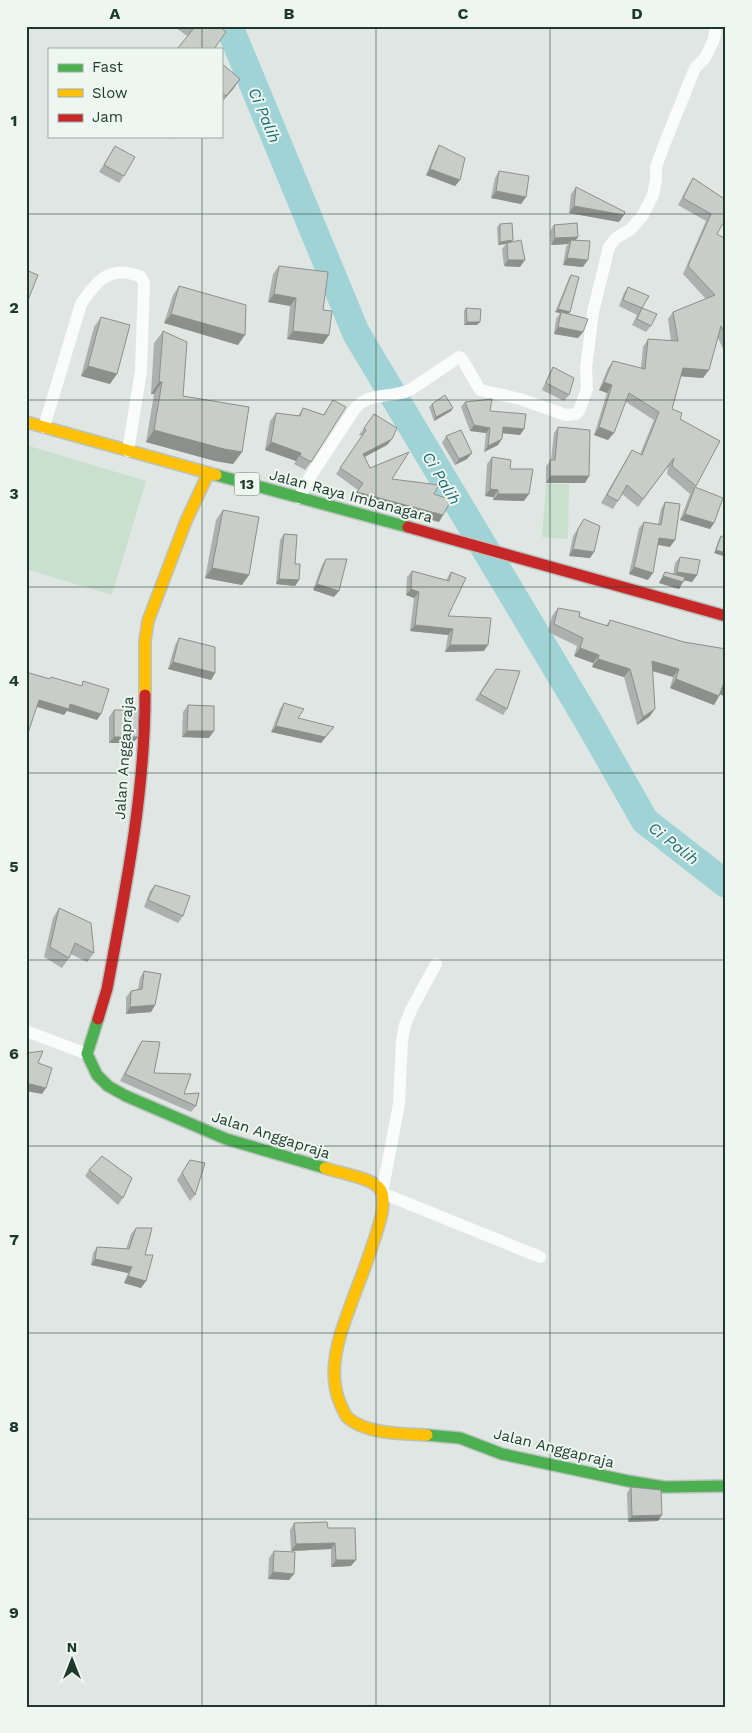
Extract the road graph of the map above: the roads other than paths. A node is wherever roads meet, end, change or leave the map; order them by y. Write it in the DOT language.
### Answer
graph roads {
  1 [pos="716,26"];
  2 [pos="26,422"];
  3 [pos="44,427"];
  4 [pos="128,451"];
  5 [pos="208,474"];
  6 [pos="299,498"];
  7 [pos="726,616"];
  8 [pos="436,964"];
  9 [pos="26,1031"];
  10 [pos="87,1054"];
  11 [pos="382,1193"];
  12 [pos="540,1257"];
  13 [pos="726,1486"];
  1 -- 6 [label="street"];
  2 -- 3 [label="main road, Jalan Raya Imbanagara / 13"];
  3 -- 4 [label="main road, Jalan Raya Imbanagara / 13"];
  3 -- 4 [label="street"];
  4 -- 5 [label="main road, Jalan Raya Imbanagara / 13"];
  5 -- 6 [label="main road, Jalan Raya Imbanagara / 13"];
  5 -- 10 [label="main road, Jalan Anggapraja"];
  6 -- 7 [label="main road, Jalan Raya Imbanagara / 13"];
  8 -- 11 [label="street"];
  9 -- 10 [label="street"];
  10 -- 11 [label="main road, Jalan Anggapraja"];
  11 -- 12 [label="street"];
  11 -- 13 [label="main road, Jalan Anggapraja"];
}
